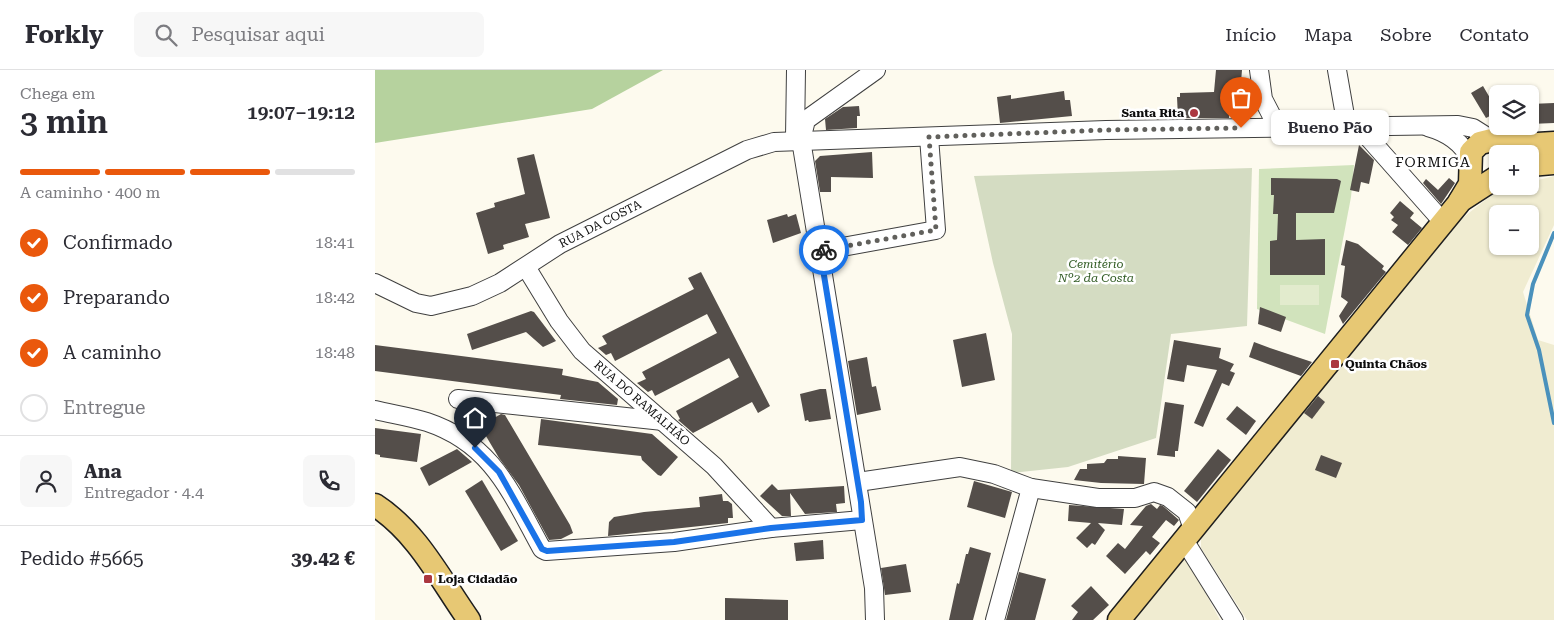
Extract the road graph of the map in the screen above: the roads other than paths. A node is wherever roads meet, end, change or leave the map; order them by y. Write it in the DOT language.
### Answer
graph roads {
  1 [pos="796,70"];
  2 [pos="876,70"];
  3 [pos="1259,70"];
  4 [pos="1337,70"];
  5 [pos="1263,99"];
  6 [pos="1277,126"];
  7 [pos="1420,126"];
  8 [pos="1353,127"];
  9 [pos="1253,128"];
  10 [pos="929,137"];
  11 [pos="798,140"];
  12 [pos="1554,143"];
  13 [pos="1499,145"];
  14 [pos="1519,145"];
  15 [pos="1470,162"];
  16 [pos="1554,163"];
  17 [pos="1539,164"];
  18 [pos="1489,179"];
  19 [pos="1489,183"];
  20 [pos="1458,204"];
  21 [pos="1443,222"];
  22 [pos="820,251"];
  23 [pos="527,267"];
  24 [pos="375,282"];
  25 [pos="458,399"];
  26 [pos="375,410"];
  27 [pos="663,421"];
  28 [pos="858,482"];
  29 [pos="1031,488"];
  30 [pos="375,505"];
  31 [pos="862,520"];
  32 [pos="771,528"];
  33 [pos="1188,534"];
  34 [pos="469,620"];
  35 [pos="875,620"];
  36 [pos="995,620"];
  37 [pos="1119,620"];
  38 [pos="1234,620"];
  1 -- 11 [label="street"];
  2 -- 11 [label="street"];
  3 -- 5 [label="street"];
  4 -- 8 [label="street"];
  5 -- 6 [label="street"];
  5 -- 9 [label="street"];
  6 -- 8 [label="street, RUA DA COSTA"];
  6 -- 9 [label="street, RUA DA COSTA"];
  7 -- 8 [label="street, RUA DA COSTA"];
  7 -- 13 [label="street, RUA DA COSTA"];
  7 -- 15 [label="street"];
  8 -- 21 [label="street"];
  9 -- 10 [label="street, RUA DA COSTA"];
  10 -- 11 [label="street, RUA DA COSTA"];
  10 -- 22 [label="street"];
  11 -- 22 [label="street"];
  11 -- 23 [label="street, RUA DA COSTA"];
  12 -- 14 [label="main road"];
  13 -- 15 [label="main road"];
  15 -- 18 [label="main road"];
  15 -- 20 [label="main road"];
  16 -- 17 [label="main road"];
  19 -- 20 [label="main road"];
  20 -- 21 [label="main road"];
  21 -- 33 [label="main road"];
  22 -- 28 [label="street"];
  23 -- 24 [label="street, RUA DA COSTA"];
  23 -- 27 [label="street, RUA DO RAMALHÃO"];
  25 -- 27 [label="street"];
  26 -- 32 [label="street"];
  27 -- 32 [label="street, RUA DO RAMALHÃO"];
  28 -- 29 [label="street"];
  28 -- 31 [label="street"];
  29 -- 33 [label="street"];
  29 -- 36 [label="street"];
  30 -- 34 [label="main road"];
  31 -- 32 [label="street"];
  31 -- 35 [label="street"];
  33 -- 37 [label="main road"];
  33 -- 38 [label="street"];
}
